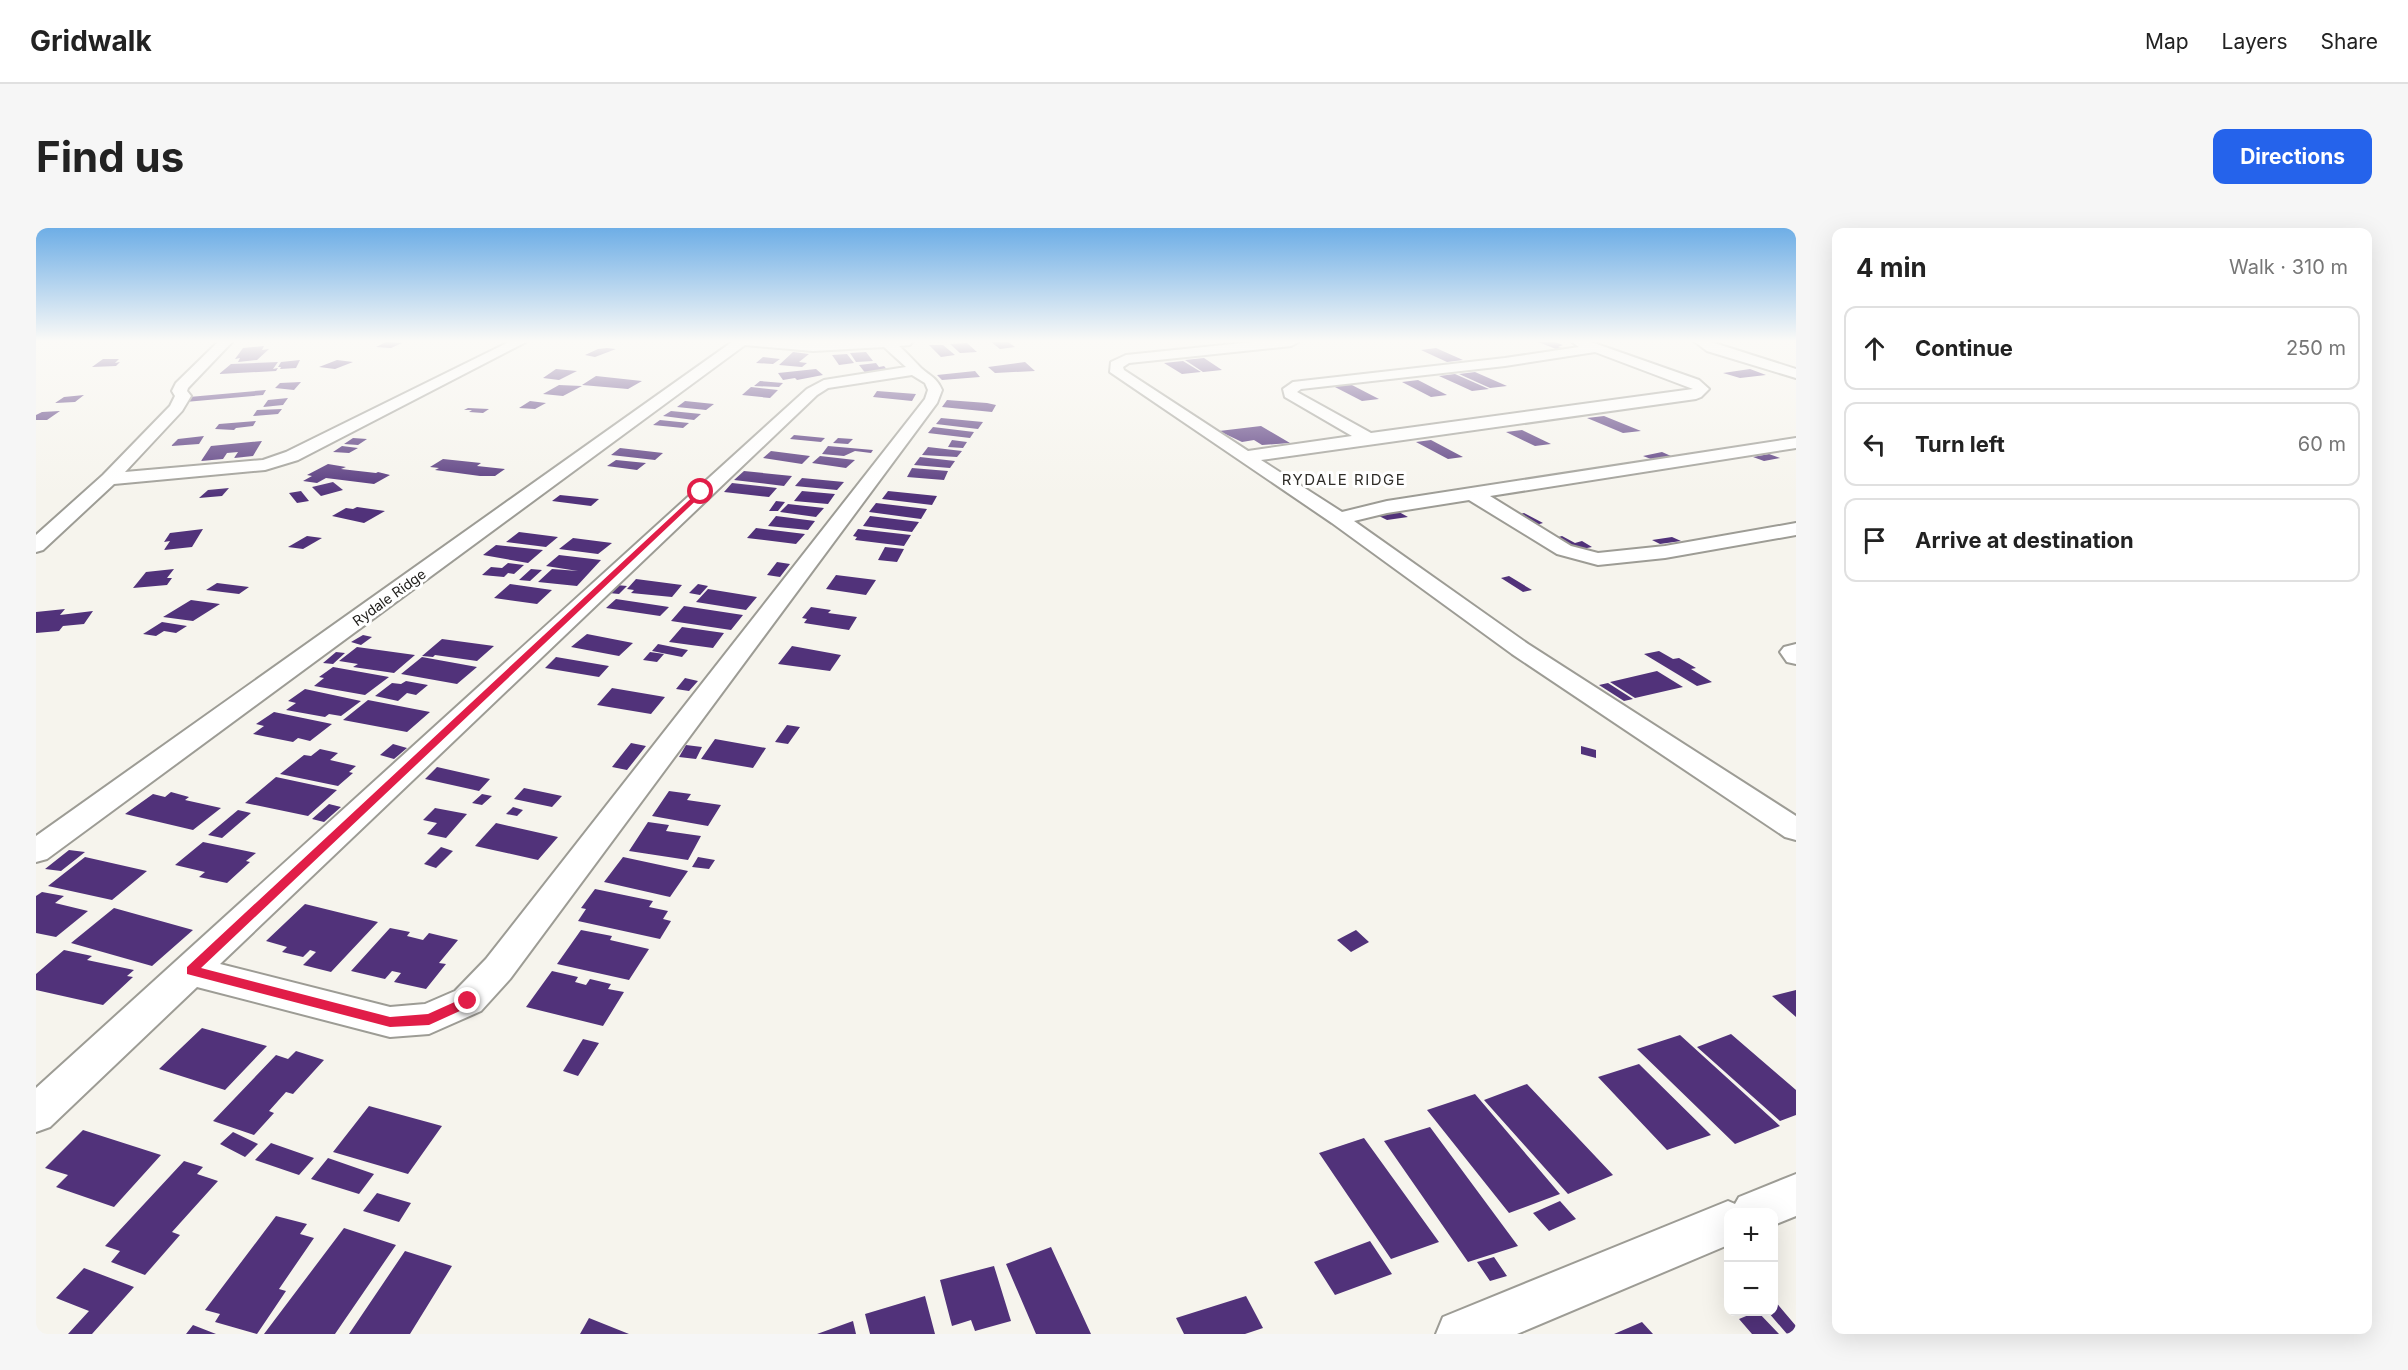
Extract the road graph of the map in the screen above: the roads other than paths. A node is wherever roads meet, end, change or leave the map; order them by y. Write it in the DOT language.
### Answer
graph roads {
  1 [pos="181,394"];
  2 [pos="416,394"];
  3 [pos="670,394"];
  4 [pos="810,394"];
  5 [pos="934,394"];
  6 [pos="1150,394"];
  7 [pos="1291,394"];
  8 [pos="1696,394"];
  9 [pos="1367,438"];
  10 [pos="1796,443"];
  11 [pos="1245,457"];
  12 [pos="109,479"];
  13 [pos="1474,495"];
  14 [pos="1339,519"];
  15 [pos="1796,529"];
  16 [pos="36,546"];
  17 [pos="1796,651"];
  18 [pos="1796,657"];
  19 [pos="1796,830"];
  20 [pos="36,851"];
  21 [pos="191,970"];
  22 [pos="36,1114"];
  23 [pos="1796,1195"];
  24 [pos="1764,1208"];
  25 [pos="1724,1225"];
  26 [pos="1460,1334"];
  1 -- 12 [label="street"];
  2 -- 12 [label="street"];
  3 -- 20 [label="street, Rydale Ridge"];
  4 -- 21 [label="street"];
  5 -- 21 [label="street"];
  6 -- 11 [label="street"];
  7 -- 9 [label="street"];
  8 -- 9 [label="street"];
  9 -- 11 [label="street"];
  10 -- 13 [label="street"];
  11 -- 14 [label="street"];
  12 -- 16 [label="street"];
  13 -- 14 [label="street"];
  13 -- 15 [label="street"];
  14 -- 19 [label="street"];
  17 -- 18 [label="street"];
  21 -- 22 [label="street"];
  23 -- 24 [label="street"];
  25 -- 26 [label="street"];
}
